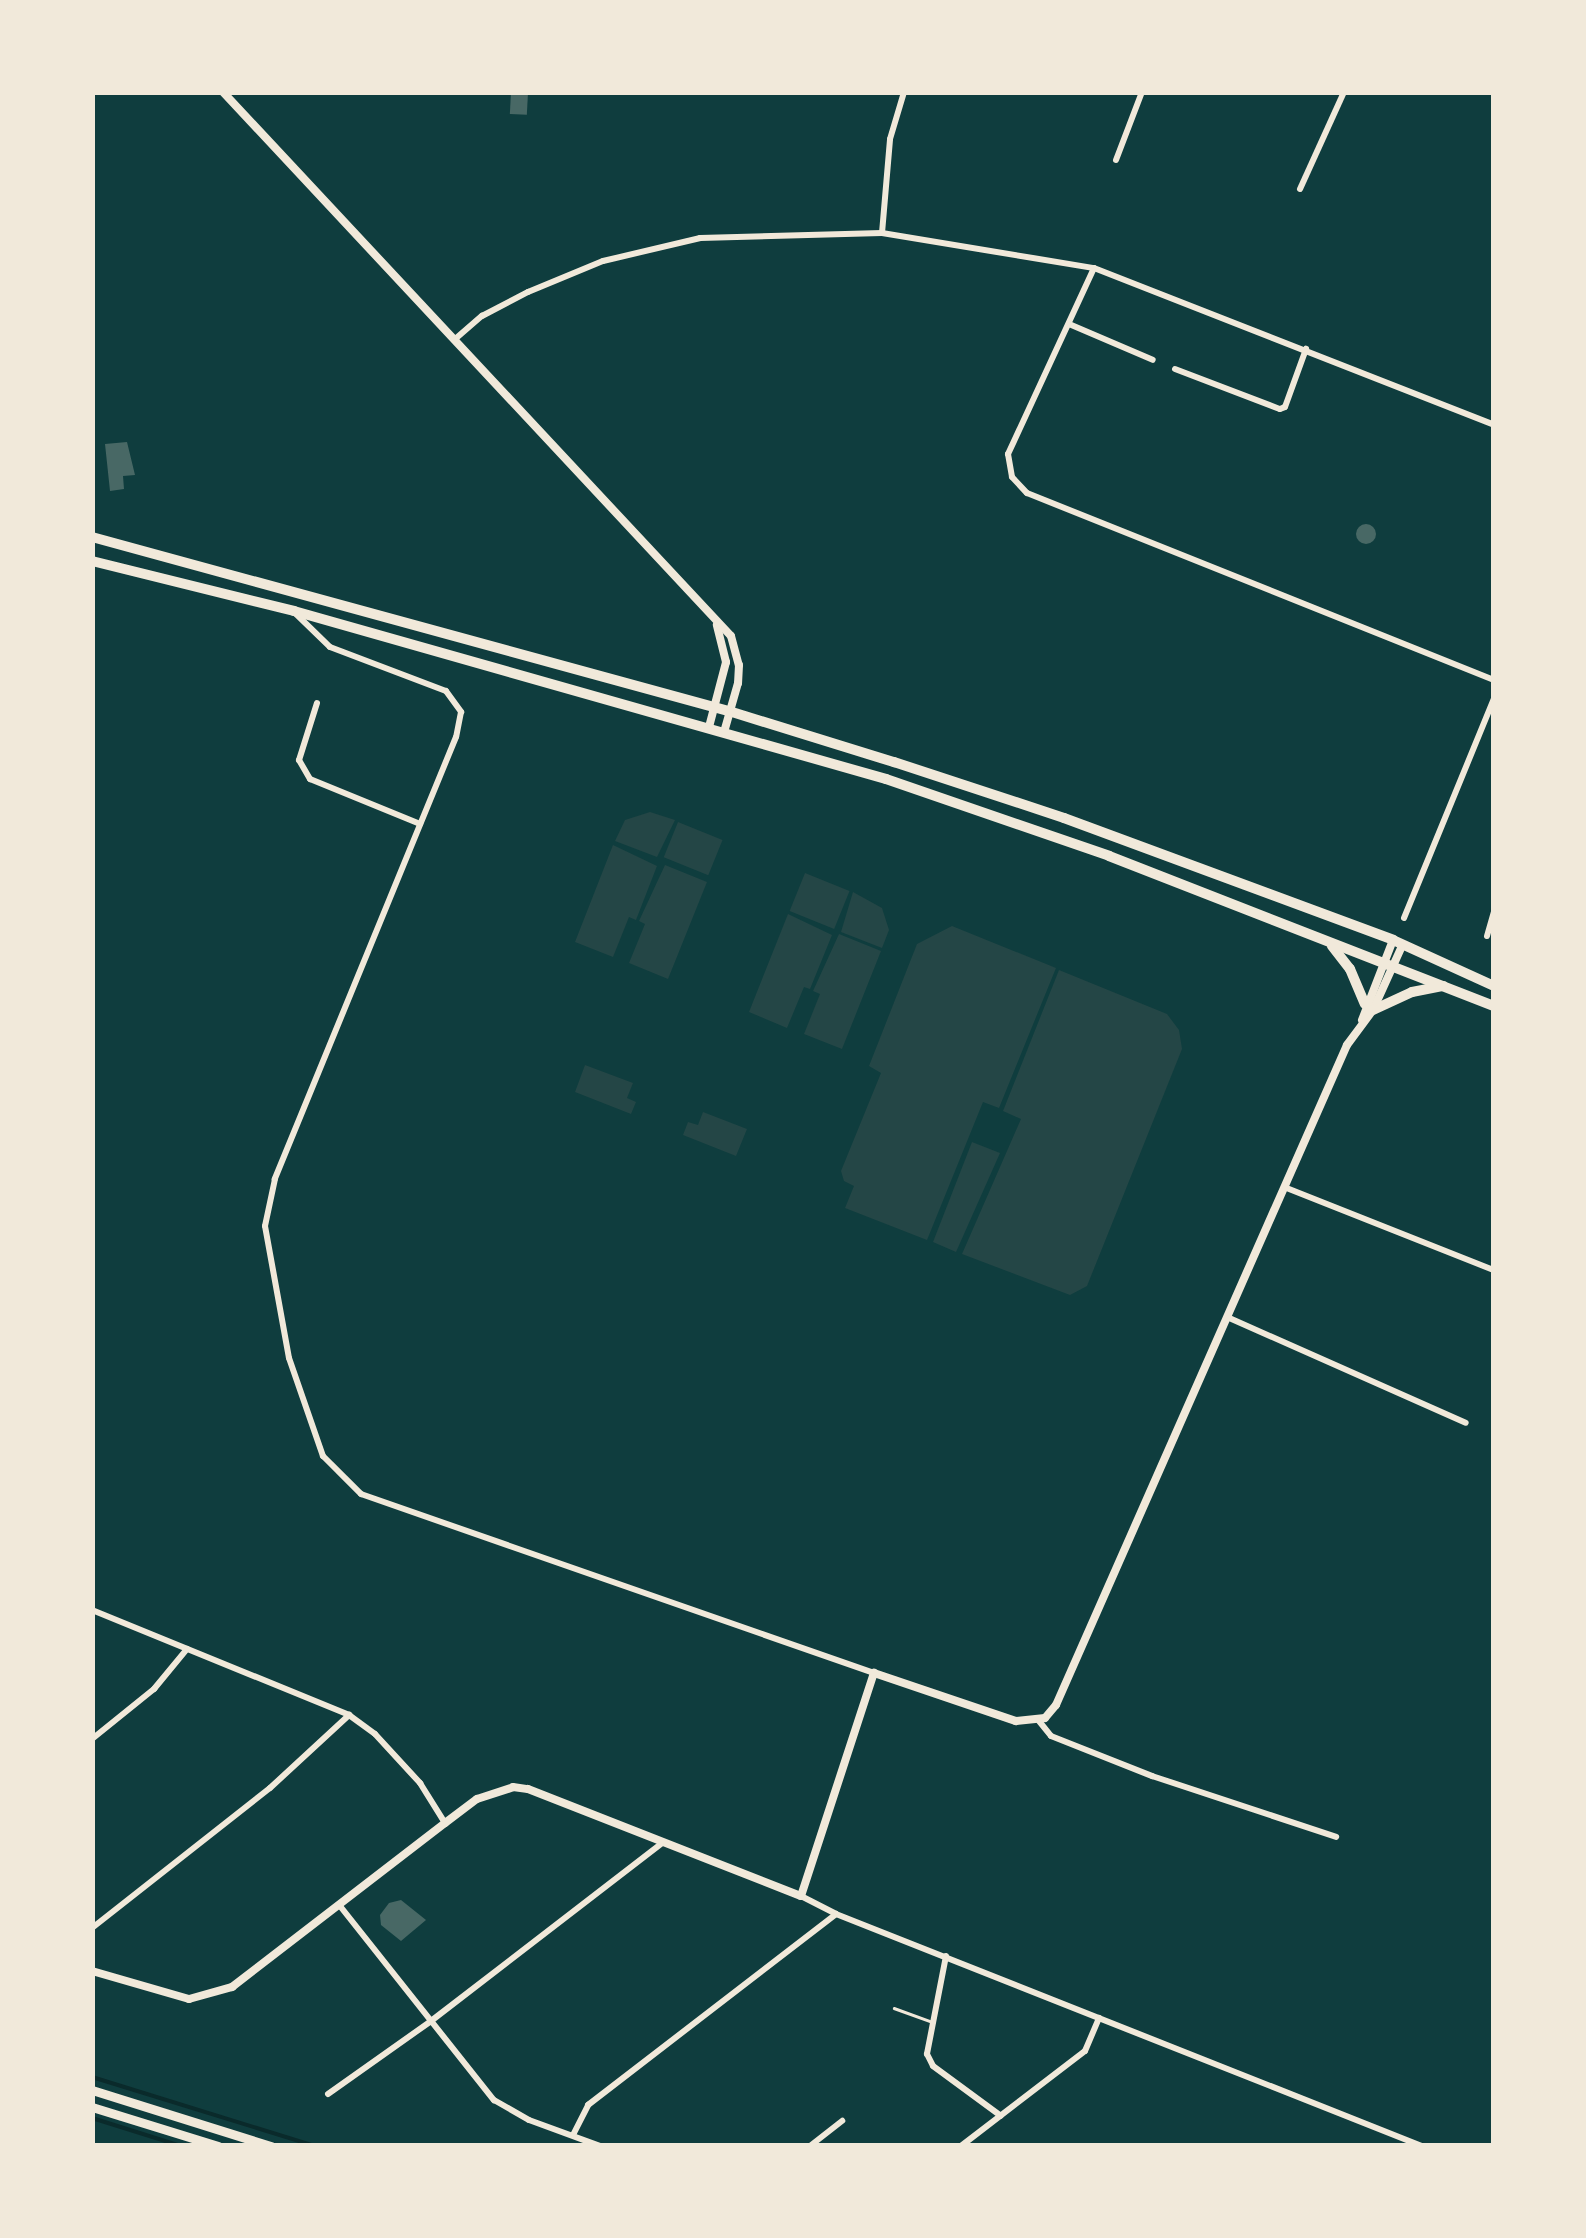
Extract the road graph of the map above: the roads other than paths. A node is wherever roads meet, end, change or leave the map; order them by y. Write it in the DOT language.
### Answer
graph roads {
  1 [pos="224,92"];
  2 [pos="904,92"];
  3 [pos="1142,92"];
  4 [pos="1344,92"];
  5 [pos="1116,160"];
  6 [pos="1300,188"];
  7 [pos="882,234"];
  8 [pos="1094,268"];
  9 [pos="1069,324"];
  10 [pos="454,340"];
  11 [pos="1306,349"];
  12 [pos="1153,360"];
  13 [pos="1175,369"];
  14 [pos="1494,425"];
  15 [pos="92,537"];
  16 [pos="92,561"];
  17 [pos="294,610"];
  18 [pos="717,625"];
  19 [pos="1494,680"];
  20 [pos="1494,698"];
  21 [pos="318,703"];
  22 [pos="715,708"];
  23 [pos="732,712"];
  24 [pos="709,728"];
  25 [pos="724,732"];
  26 [pos="420,824"];
  27 [pos="1494,911"];
  28 [pos="1404,918"];
  29 [pos="1486,936"];
  30 [pos="1398,942"];
  31 [pos="1332,945"];
  32 [pos="1389,965"];
  33 [pos="1446,986"];
  34 [pos="1494,986"];
  35 [pos="1494,1006"];
  36 [pos="1369,1007"];
  37 [pos="1282,1186"];
  38 [pos="1494,1270"];
  39 [pos="1227,1318"];
  40 [pos="1466,1423"];
  41 [pos="92,1610"];
  42 [pos="187,1648"];
  43 [pos="874,1674"];
  44 [pos="349,1715"];
  45 [pos="1039,1721"];
  46 [pos="92,1739"];
  47 [pos="444,1823"];
  48 [pos="1336,1837"];
  49 [pos="662,1843"];
  50 [pos="802,1896"];
  51 [pos="340,1906"];
  52 [pos="836,1914"];
  53 [pos="92,1928"];
  54 [pos="946,1956"];
  55 [pos="92,1971"];
  56 [pos="894,2008"];
  57 [pos="1099,2018"];
  58 [pos="431,2021"];
  59 [pos="931,2022"];
  60 [pos="92,2090"];
  61 [pos="328,2094"];
  62 [pos="92,2108"];
  63 [pos="1001,2116"];
  64 [pos="842,2120"];
  65 [pos="573,2136"];
  66 [pos="218,2146"];
  67 [pos="270,2146"];
  68 [pos="600,2146"];
  69 [pos="810,2146"];
  70 [pos="961,2146"];
  71 [pos="1422,2146"];
  1 -- 10 [label="street"];
  2 -- 7 [label="street"];
  3 -- 5 [label="street"];
  4 -- 6 [label="street"];
  7 -- 8 [label="street"];
  7 -- 10 [label="street"];
  8 -- 9 [label="street"];
  8 -- 11 [label="street"];
  9 -- 12 [label="street"];
  9 -- 19 [label="street"];
  10 -- 18 [label="street"];
  11 -- 13 [label="street"];
  11 -- 14 [label="street"];
  15 -- 22 [label="highway"];
  16 -- 17 [label="highway"];
  17 -- 24 [label="highway"];
  17 -- 26 [label="street"];
  18 -- 22 [label="street"];
  18 -- 23 [label="street"];
  20 -- 28 [label="street"];
  21 -- 26 [label="street"];
  22 -- 23 [label="highway"];
  22 -- 24 [label="street"];
  23 -- 25 [label="street"];
  23 -- 30 [label="highway"];
  24 -- 25 [label="highway"];
  25 -- 31 [label="highway"];
  26 -- 43 [label="street"];
  27 -- 29 [label="street"];
  30 -- 32 [label="street"];
  30 -- 34 [label="highway"];
  31 -- 32 [label="highway"];
  31 -- 36 [label="highway"];
  32 -- 33 [label="highway"];
  32 -- 36 [label="street"];
  33 -- 35 [label="highway"];
  33 -- 36 [label="highway"];
  36 -- 37 [label="street"];
  37 -- 38 [label="street"];
  37 -- 39 [label="street"];
  39 -- 40 [label="street"];
  39 -- 45 [label="street"];
  41 -- 42 [label="street"];
  42 -- 44 [label="street"];
  42 -- 46 [label="street"];
  43 -- 45 [label="street"];
  43 -- 50 [label="street"];
  44 -- 47 [label="street"];
  44 -- 53 [label="street"];
  45 -- 48 [label="street"];
  47 -- 49 [label="street"];
  47 -- 51 [label="street"];
  49 -- 50 [label="street"];
  49 -- 58 [label="street"];
  50 -- 52 [label="street"];
  51 -- 55 [label="street"];
  51 -- 58 [label="street"];
  52 -- 54 [label="street"];
  52 -- 65 [label="street"];
  54 -- 57 [label="street"];
  54 -- 59 [label="street"];
  56 -- 59 [label="lane"];
  57 -- 63 [label="street"];
  57 -- 71 [label="street"];
  58 -- 61 [label="street"];
  58 -- 65 [label="street"];
  59 -- 63 [label="street"];
  60 -- 67 [label="main road"];
  62 -- 66 [label="main road"];
  63 -- 70 [label="street"];
  64 -- 69 [label="street"];
  65 -- 68 [label="street"];
}
